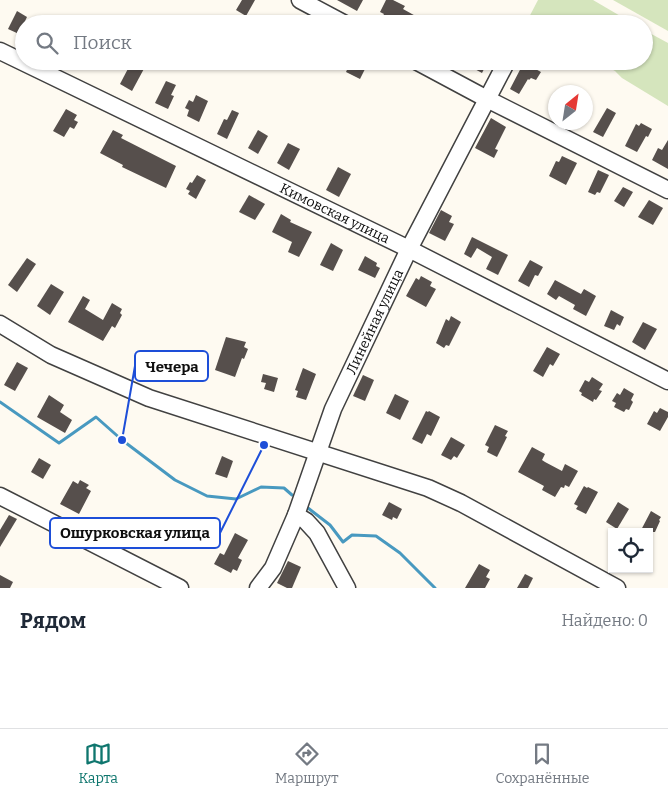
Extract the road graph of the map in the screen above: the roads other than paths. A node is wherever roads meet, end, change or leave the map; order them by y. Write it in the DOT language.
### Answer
graph roads {
  1 [pos="300,0"];
  2 [pos="328,15"];
  3 [pos="0,51"];
  4 [pos="15,58"];
  5 [pos="39,70"];
  6 [pos="433,70"];
  7 [pos="502,70"];
  8 [pos="487,99"];
  9 [pos="668,190"];
  10 [pos="409,249"];
  11 [pos="0,324"];
  12 [pos="668,381"];
  13 [pos="317,452"];
  14 [pos="0,496"];
  15 [pos="296,514"];
  16 [pos="180,588"];
  17 [pos="258,588"];
  18 [pos="348,588"];
  19 [pos="617,588"];
  1 -- 2 [label="street"];
  3 -- 4 [label="street, Кимовская улица"];
  5 -- 10 [label="street, Кимовская улица"];
  6 -- 8 [label="street"];
  7 -- 8 [label="street, Линейная улица"];
  8 -- 9 [label="street"];
  8 -- 10 [label="street, Линейная улица"];
  10 -- 12 [label="street, Кимовская улица"];
  10 -- 13 [label="street, Линейная улица"];
  11 -- 13 [label="street"];
  13 -- 15 [label="street, Линейная улица"];
  13 -- 19 [label="street"];
  14 -- 16 [label="street"];
  15 -- 17 [label="street, Линейная улица"];
  15 -- 18 [label="street"];
}
